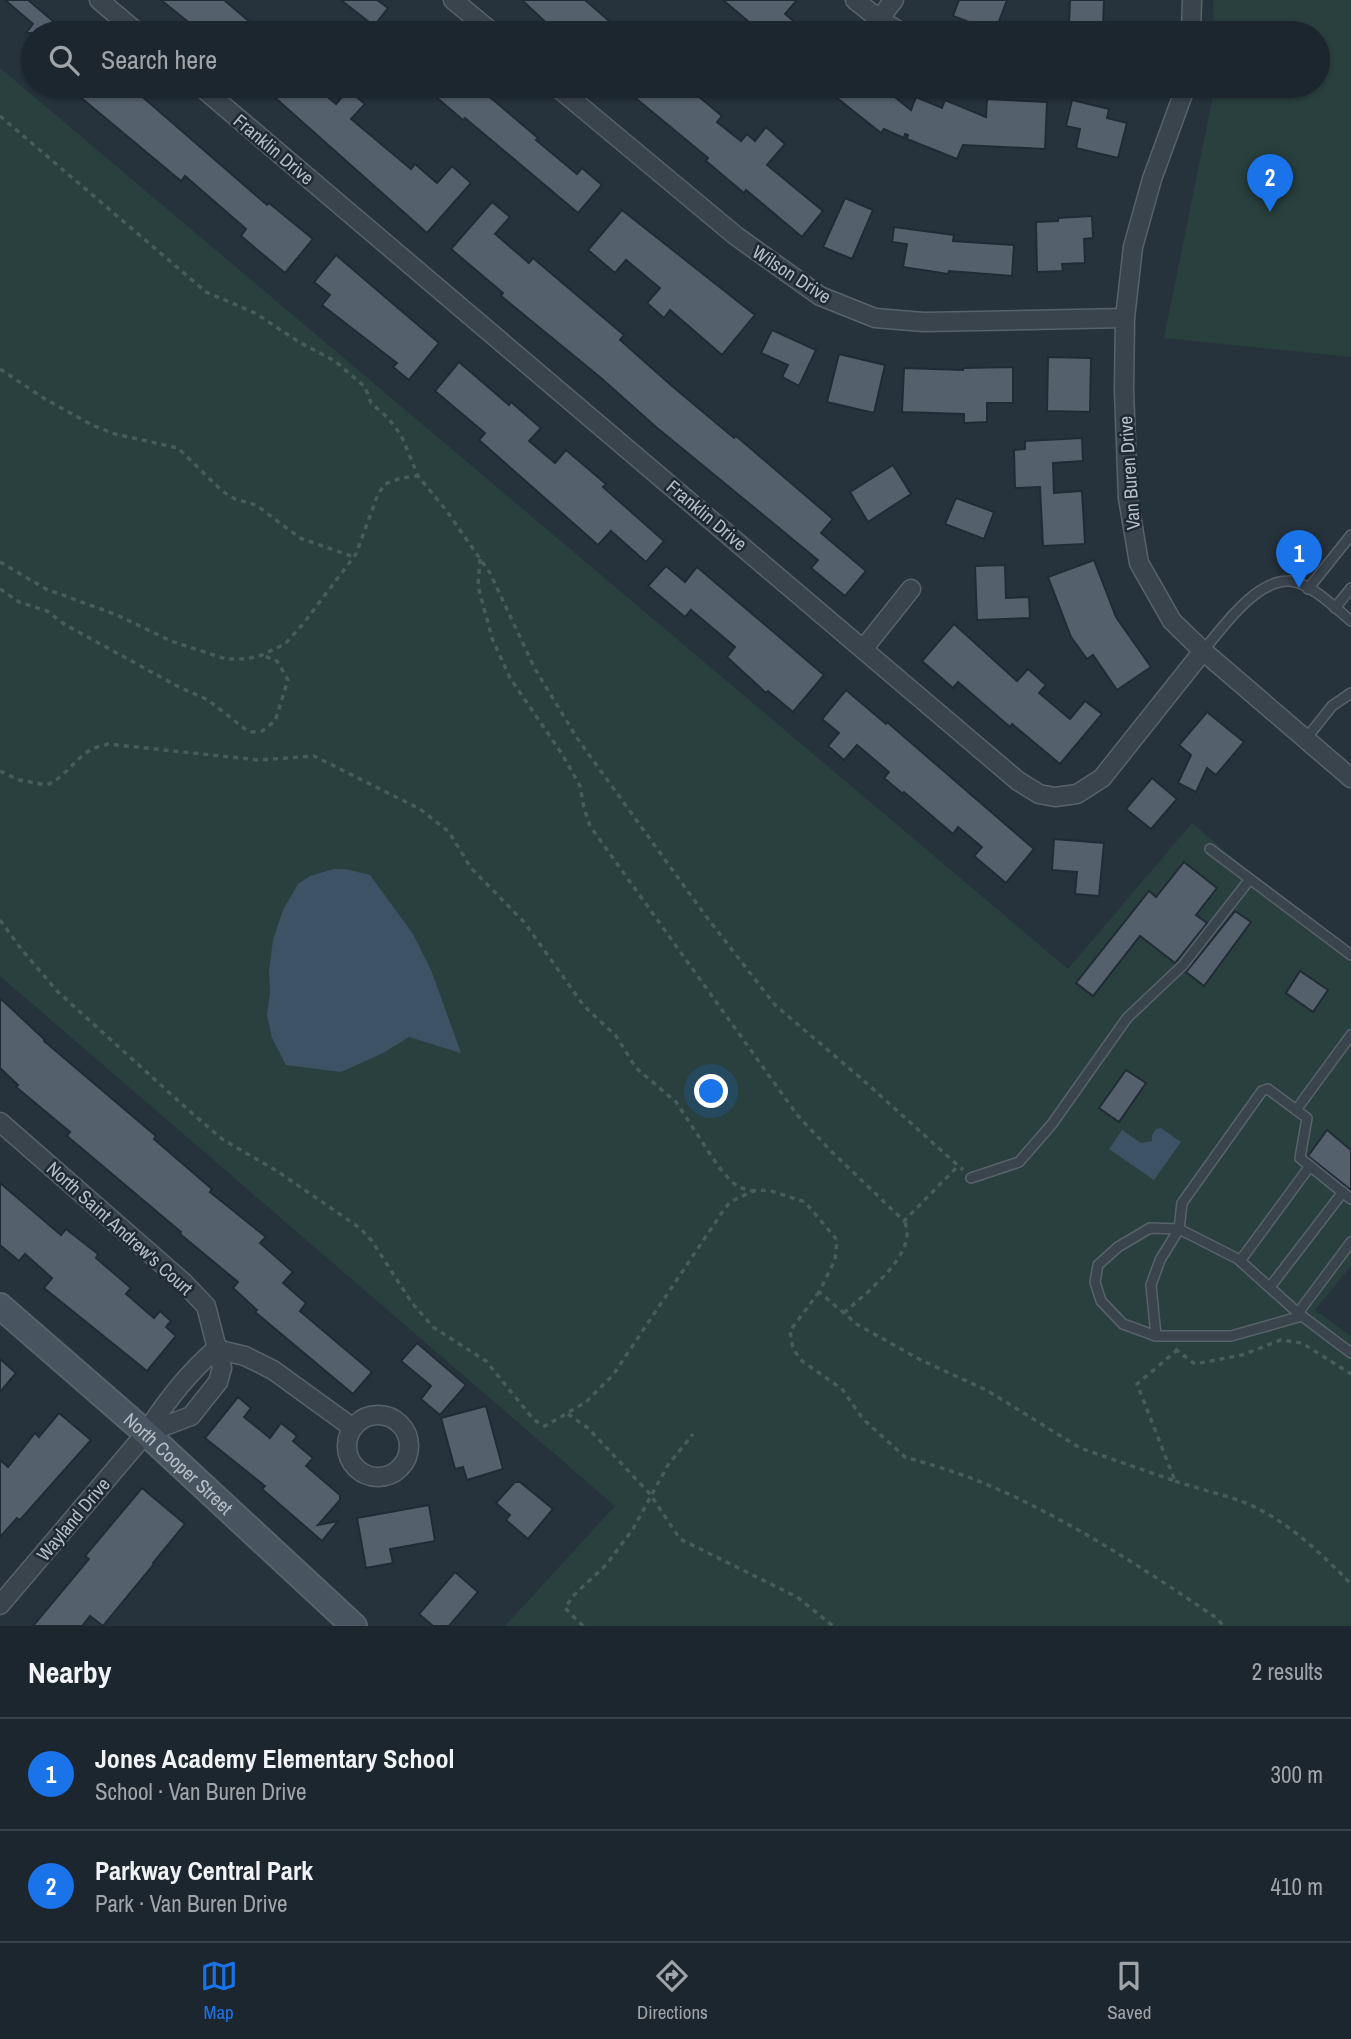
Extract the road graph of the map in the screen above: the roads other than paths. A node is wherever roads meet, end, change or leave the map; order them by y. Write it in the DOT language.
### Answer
graph roads {
  1 [pos="99,0"];
  2 [pos="453,0"];
  3 [pos="855,0"];
  4 [pos="894,0"];
  5 [pos="1192,0"];
  6 [pos="878,19"];
  7 [pos="124,21"];
  8 [pos="478,21"];
  9 [pos="881,21"];
  10 [pos="1191,21"];
  11 [pos="214,98"];
  12 [pos="570,98"];
  13 [pos="1182,98"];
  14 [pos="1125,318"];
  15 [pos="1351,535"];
  16 [pos="1351,588"];
  17 [pos="911,589"];
  18 [pos="1308,589"];
  19 [pos="1335,608"];
  20 [pos="1351,621"];
  21 [pos="864,648"];
  22 [pos="1203,651"];
  23 [pos="1351,693"];
  24 [pos="1305,740"];
  25 [pos="1351,778"];
  26 [pos="1210,849"];
  27 [pos="1250,879"];
  28 [pos="1351,955"];
  29 [pos="1351,1035"];
  30 [pos="1296,1110"];
  31 [pos="0,1122"];
  32 [pos="1310,1166"];
  33 [pos="971,1178"];
  34 [pos="1343,1192"];
  35 [pos="1351,1199"];
  36 [pos="1179,1229"];
  37 [pos="1351,1242"];
  38 [pos="1240,1261"];
  39 [pos="1270,1287"];
  40 [pos="0,1306"];
  41 [pos="1300,1314"];
  42 [pos="1156,1336"];
  43 [pos="216,1349"];
  44 [pos="1351,1353"];
  45 [pos="353,1428"];
  46 [pos="146,1433"];
  47 [pos="0,1605"];
  48 [pos="354,1626"];
  1 -- 7 [label="street"];
  2 -- 8 [label="street"];
  3 -- 6 [label="street"];
  4 -- 6 [label="street"];
  5 -- 10 [label="street"];
  6 -- 9 [label="street"];
  11 -- 21 [label="street, Franklin Drive"];
  12 -- 14 [label="street, Wilson Drive"];
  13 -- 14 [label="street, Van Buren Drive"];
  14 -- 22 [label="street, Van Buren Drive"];
  15 -- 18 [label="lane"];
  16 -- 19 [label="lane"];
  17 -- 21 [label="street"];
  18 -- 19 [label="lane"];
  18 -- 22 [label="lane"];
  19 -- 20 [label="lane"];
  21 -- 22 [label="street, Franklin Drive"];
  22 -- 24 [label="street, Van Buren Drive"];
  23 -- 24 [label="lane"];
  24 -- 25 [label="street, Van Buren Drive"];
  26 -- 27 [label="lane"];
  27 -- 28 [label="lane"];
  27 -- 33 [label="lane"];
  29 -- 30 [label="lane"];
  30 -- 32 [label="lane"];
  30 -- 36 [label="lane"];
  31 -- 43 [label="street, North Saint Andrew's Court"];
  32 -- 34 [label="lane"];
  32 -- 38 [label="lane"];
  34 -- 35 [label="lane"];
  34 -- 39 [label="lane"];
  36 -- 38 [label="lane"];
  36 -- 42 [label="lane"];
  36 -- 42 [label="lane"];
  37 -- 41 [label="lane"];
  38 -- 39 [label="lane"];
  39 -- 41 [label="lane"];
  40 -- 46 [label="main road, North Cooper Street"];
  41 -- 42 [label="lane"];
  41 -- 44 [label="lane"];
  43 -- 45 [label="street"];
  43 -- 46 [label="street, Wayland Drive"];
  43 -- 46 [label="street, North Saint Andrew's Court"];
  46 -- 47 [label="street, Wayland Drive"];
  46 -- 48 [label="main road, North Cooper Street"];
}
